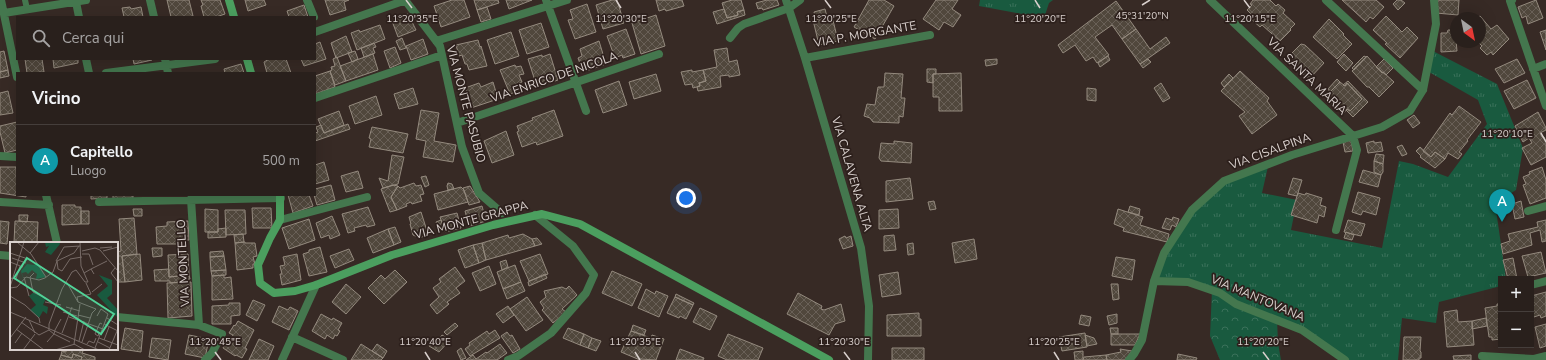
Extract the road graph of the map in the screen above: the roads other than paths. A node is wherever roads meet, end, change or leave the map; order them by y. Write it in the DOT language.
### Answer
graph roads {
  1 [pos="1,0"];
  2 [pos="25,0"];
  3 [pos="86,0"];
  4 [pos="150,0"];
  5 [pos="229,0"];
  6 [pos="308,0"];
  7 [pos="406,0"];
  8 [pos="567,0"];
  9 [pos="800,0"];
  10 [pos="1210,0"];
  11 [pos="1326,0"];
  12 [pos="1434,0"];
  13 [pos="1511,0"];
  14 [pos="76,1"];
  15 [pos="55,2"];
  16 [pos="547,3"];
  17 [pos="788,4"];
  18 [pos="27,9"];
  19 [pos="4,13"];
  20 [pos="79,16"];
  21 [pos="154,16"];
  22 [pos="234,16"];
  23 [pos="314,16"];
  24 [pos="317,31"];
  25 [pos="930,35"];
  26 [pos="730,38"];
  27 [pos="436,41"];
  28 [pos="659,54"];
  29 [pos="442,55"];
  30 [pos="805,58"];
  31 [pos="86,60"];
  32 [pos="208,60"];
  33 [pos="246,60"];
  34 [pos="1546,64"];
  35 [pos="166,66"];
  36 [pos="1533,69"];
  37 [pos="89,72"];
  38 [pos="115,72"];
  39 [pos="251,72"];
  40 [pos="16,73"];
  41 [pos="576,82"];
  42 [pos="1423,90"];
  43 [pos="316,98"];
  44 [pos="1546,106"];
  45 [pos="586,111"];
  46 [pos="457,123"];
  47 [pos="1353,136"];
  48 [pos="0,156"];
  49 [pos="16,157"];
  50 [pos="46,196"];
  51 [pos="280,196"];
  52 [pos="366,197"];
  53 [pos="191,199"];
  54 [pos="0,202"];
  55 [pos="100,202"];
  56 [pos="49,205"];
  57 [pos="1546,206"];
  58 [pos="1528,211"];
  59 [pos="502,213"];
  60 [pos="535,215"];
  61 [pos="280,220"];
  62 [pos="1336,230"];
  63 [pos="57,242"];
  64 [pos="0,255"];
  65 [pos="10,256"];
  66 [pos="1154,281"];
  67 [pos="1546,281"];
  68 [pos="1534,284"];
  69 [pos="316,285"];
  70 [pos="118,317"];
  71 [pos="199,325"];
  72 [pos="292,337"];
  73 [pos="1482,356"];
  74 [pos="1546,356"];
  75 [pos="205,360"];
  76 [pos="282,360"];
  77 [pos="343,360"];
  78 [pos="508,360"];
  79 [pos="829,360"];
  80 [pos="868,360"];
  81 [pos="1129,360"];
  82 [pos="1345,360"];
  1 -- 19 [label="street"];
  2 -- 18 [label="lane"];
  3 -- 14 [label="street"];
  4 -- 21 [label="street"];
  5 -- 22 [label="street"];
  6 -- 23 [label="street"];
  7 -- 24 [label="street"];
  7 -- 27 [label="street, VIA MONTE PASUBIO"];
  8 -- 16 [label="street"];
  9 -- 17 [label="street"];
  10 -- 47 [label="street, VIA SANTA MARIA"];
  11 -- 42 [label="street"];
  12 -- 42 [label="street, VIA CISALPINA"];
  13 -- 36 [label="street"];
  14 -- 15 [label="street"];
  14 -- 20 [label="street"];
  15 -- 18 [label="street"];
  16 -- 27 [label="street"];
  16 -- 41 [label="street"];
  17 -- 26 [label="street"];
  17 -- 30 [label="street, VIA CALAVENA ALTA"];
  18 -- 19 [label="street"];
  19 -- 40 [label="street"];
  25 -- 30 [label="street, VIA P. MORGANTE"];
  27 -- 29 [label="street, VIA MONTE PASUBIO"];
  28 -- 41 [label="street, VIA ENRICO DE NICOLA"];
  29 -- 43 [label="street"];
  29 -- 46 [label="street, VIA MONTE PASUBIO"];
  30 -- 80 [label="street, VIA CALAVENA ALTA"];
  31 -- 37 [label="street"];
  32 -- 35 [label="street"];
  33 -- 39 [label="street"];
  34 -- 36 [label="street"];
  35 -- 38 [label="street"];
  36 -- 44 [label="street"];
  41 -- 45 [label="street"];
  41 -- 46 [label="street, VIA ENRICO DE NICOLA"];
  42 -- 47 [label="street, VIA CISALPINA"];
  46 -- 59 [label="street, VIA MONTE PASUBIO"];
  47 -- 62 [label="street"];
  47 -- 66 [label="street, VIA CISALPINA"];
  48 -- 49 [label="street"];
  50 -- 56 [label="street"];
  51 -- 53 [label="street"];
  51 -- 61 [label="street, VIA MONTE GRAPPA"];
  52 -- 61 [label="street"];
  53 -- 55 [label="street"];
  53 -- 71 [label="street, VIA MONTELLO"];
  54 -- 56 [label="street"];
  56 -- 63 [label="street"];
  57 -- 58 [label="street"];
  60 -- 69 [label="street, VIA MONTE GRAPPA"];
  60 -- 78 [label="street"];
  60 -- 79 [label="street, VIA MONTE GRAPPA"];
  61 -- 69 [label="street, VIA MONTE GRAPPA"];
  64 -- 65 [label="street"];
  66 -- 81 [label="street, VIA CISALPINA"];
  66 -- 82 [label="street, VIA MANTOVANA"];
  67 -- 68 [label="street"];
  69 -- 72 [label="street"];
  70 -- 71 [label="street, VIA MONTELLO"];
  71 -- 75 [label="street, VIA MONTELLO"];
  72 -- 76 [label="street"];
  72 -- 77 [label="street"];
  73 -- 74 [label="street"];
}
